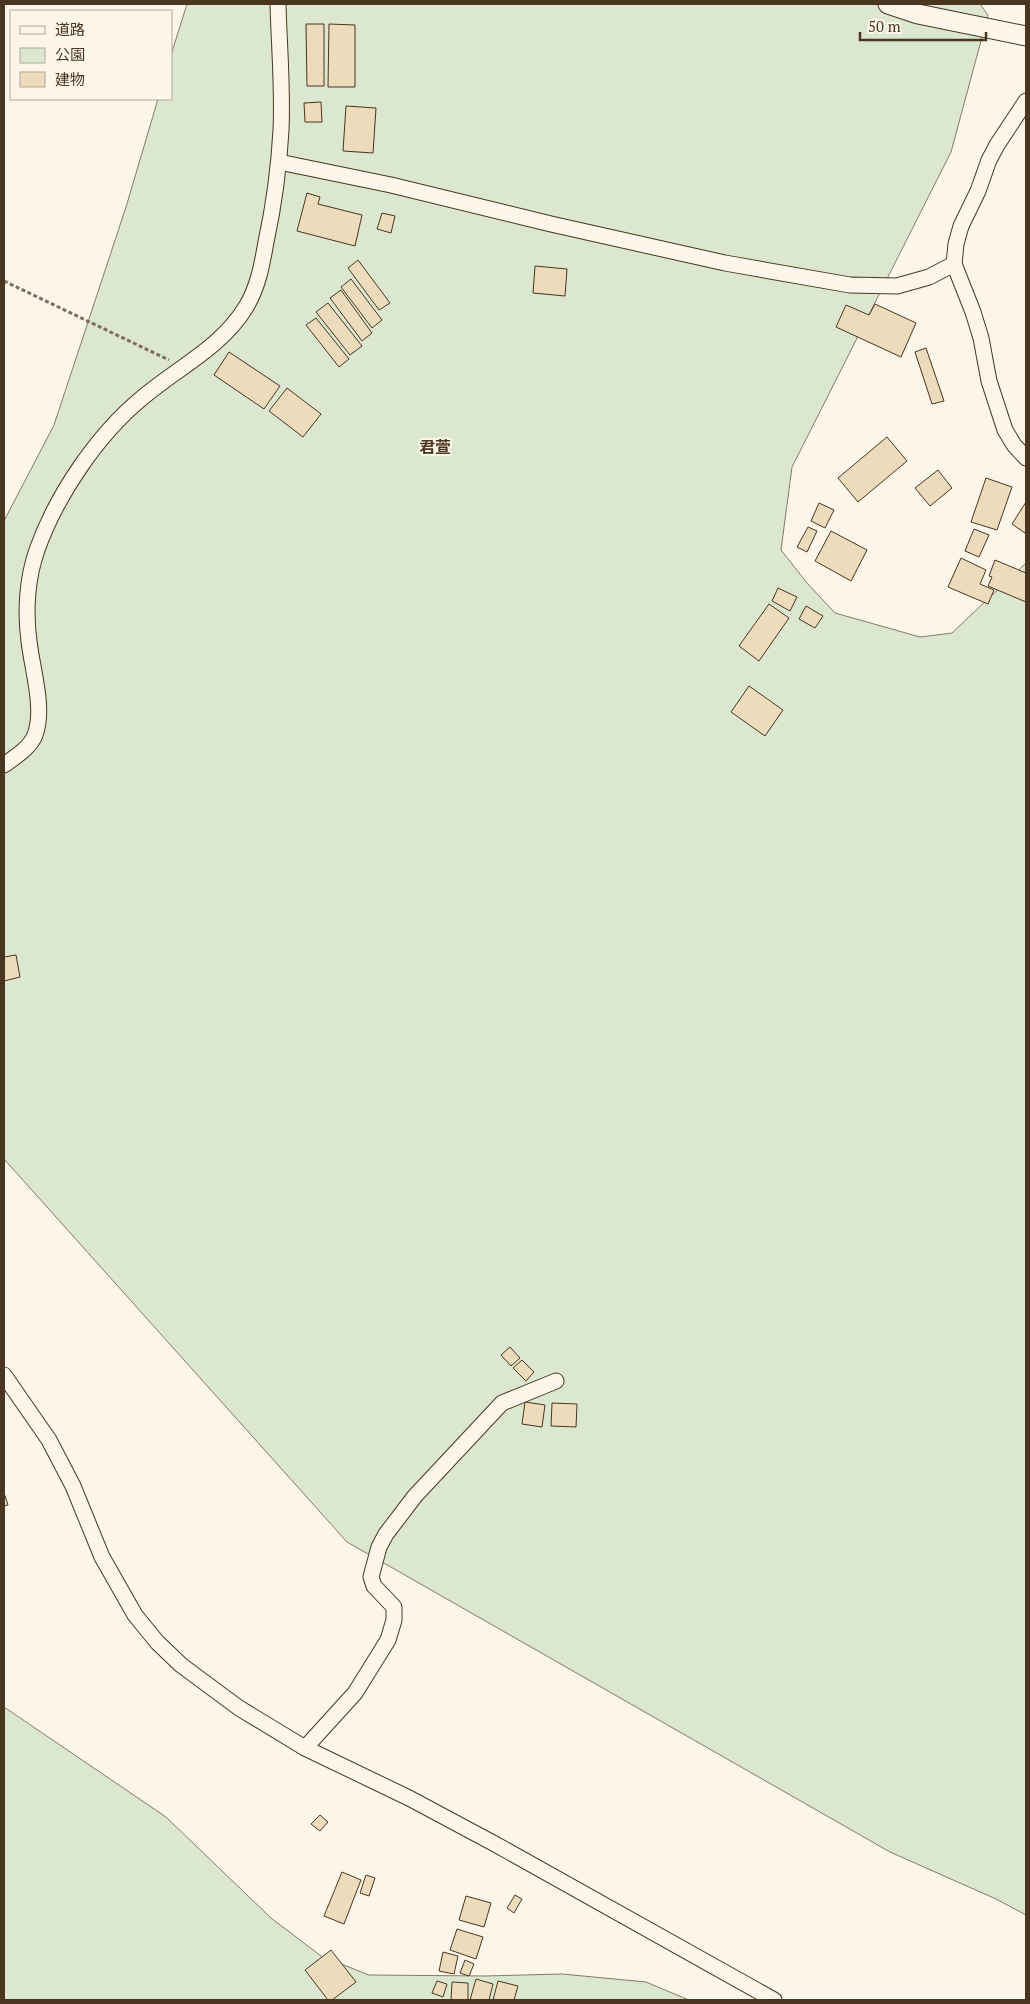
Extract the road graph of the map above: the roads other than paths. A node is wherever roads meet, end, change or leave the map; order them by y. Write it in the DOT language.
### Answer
graph roads {
  1 [pos="278,4"];
  2 [pos="888,4"];
  3 [pos="1026,36"];
  4 [pos="1026,101"];
  5 [pos="279,162"];
  6 [pos="954,264"];
  7 [pos="1026,458"];
  8 [pos="4,764"];
  9 [pos="4,1375"];
  10 [pos="556,1380"];
  11 [pos="305,1748"];
  12 [pos="774,2000"];
  1 -- 5 [label="street"];
  2 -- 3 [label="street"];
  4 -- 6 [label="street"];
  5 -- 6 [label="street"];
  5 -- 8 [label="street"];
  6 -- 7 [label="street"];
  9 -- 11 [label="street"];
  10 -- 11 [label="street"];
  11 -- 12 [label="street"];
}
